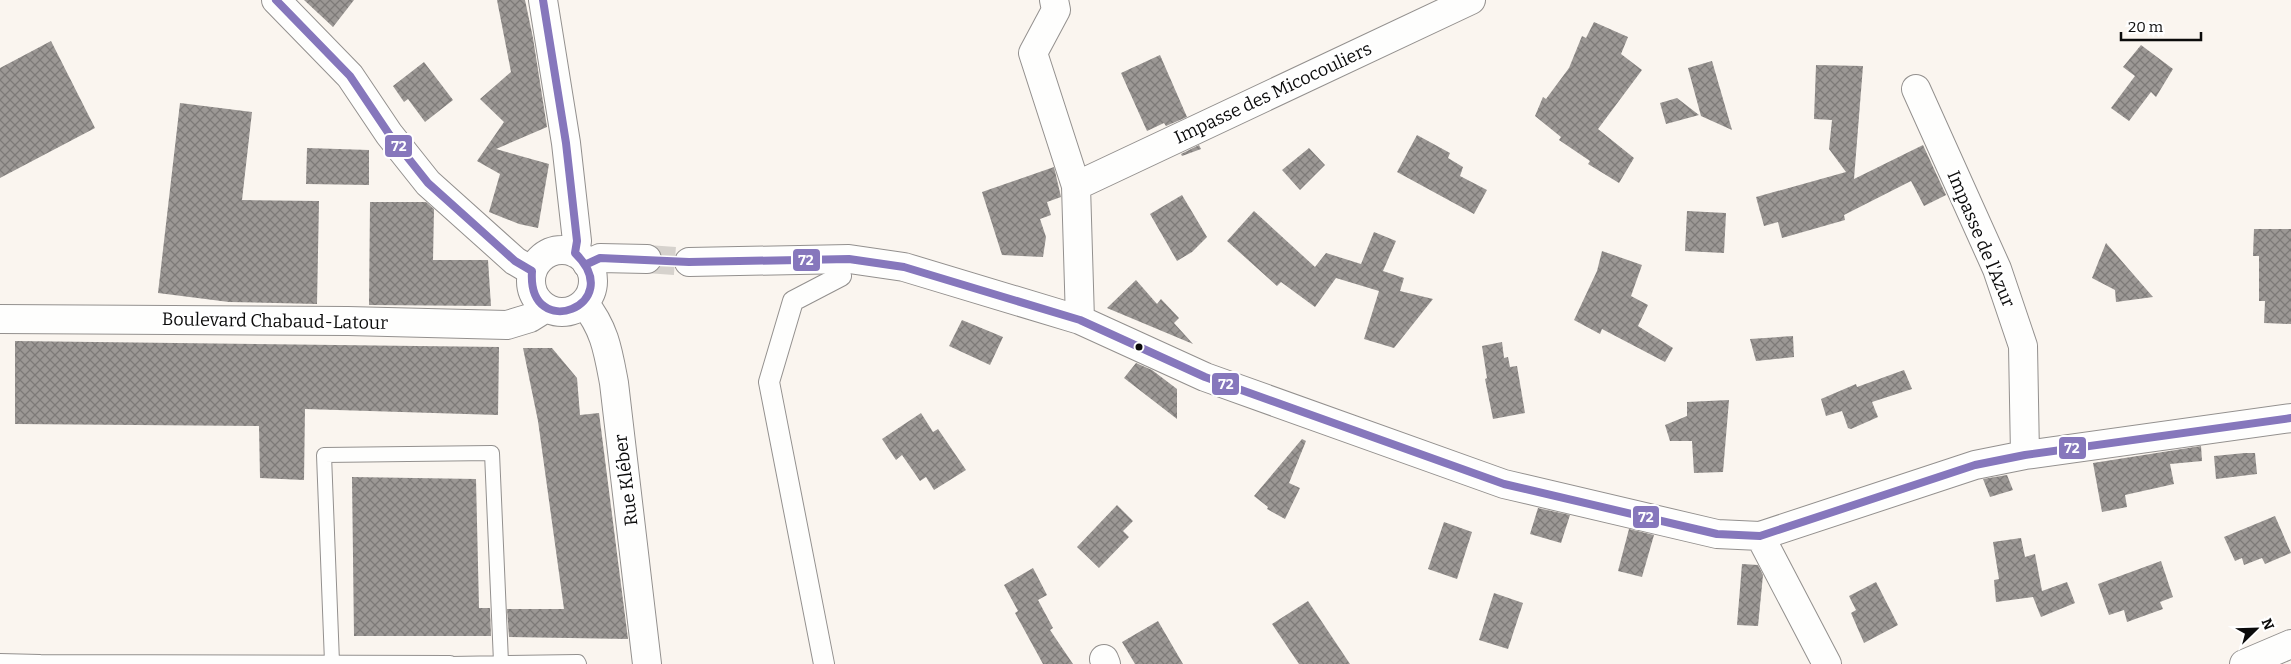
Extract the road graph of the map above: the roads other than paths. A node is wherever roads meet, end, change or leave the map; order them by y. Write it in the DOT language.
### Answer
graph roads {
  1 [pos="276,0"];
  2 [pos="543,0"];
  3 [pos="1054,0"];
  4 [pos="1471,0"];
  5 [pos="1916,89"];
  6 [pos="1076,186"];
  7 [pos="581,258"];
  8 [pos="647,259"];
  9 [pos="689,262"];
  10 [pos="532,271"];
  11 [pos="841,276"];
  12 [pos="584,303"];
  13 [pos="546,308"];
  14 [pos="0,319"];
  15 [pos="1080,320"];
  16 [pos="2291,418"];
  17 [pos="2025,455"];
  18 [pos="1760,536"];
  19 [pos="2291,644"];
  20 [pos="0,660"];
  21 [pos="332,662"];
  22 [pos="501,662"];
  23 [pos="40,663"];
  24 [pos="450,663"];
  25 [pos="578,664"];
  26 [pos="648,664"];
  27 [pos="824,664"];
  28 [pos="1827,664"];
  29 [pos="2244,664"];
  1 -- 10 [label="street"];
  2 -- 7 [label="street"];
  3 -- 6 [label="street"];
  4 -- 6 [label="street, Impasse des Micocouliers"];
  5 -- 17 [label="street, Impasse de l'Azur"];
  6 -- 15 [label="street"];
  7 -- 8 [label="street"];
  7 -- 10 [label="street"];
  7 -- 12 [label="street"];
  9 -- 15 [label="street"];
  10 -- 13 [label="street"];
  11 -- 27 [label="street"];
  12 -- 13 [label="street"];
  12 -- 26 [label="street, Rue Kléber"];
  13 -- 14 [label="street, Boulevard Chabaud-Latour"];
  15 -- 18 [label="street"];
  16 -- 17 [label="street"];
  17 -- 18 [label="street"];
  18 -- 28 [label="street"];
  19 -- 29 [label="street"];
  20 -- 23 [label="lane"];
  21 -- 22 [label="lane"];
  21 -- 23 [label="lane"];
  21 -- 24 [label="lane"];
  22 -- 24 [label="lane"];
  22 -- 25 [label="lane"];
}
